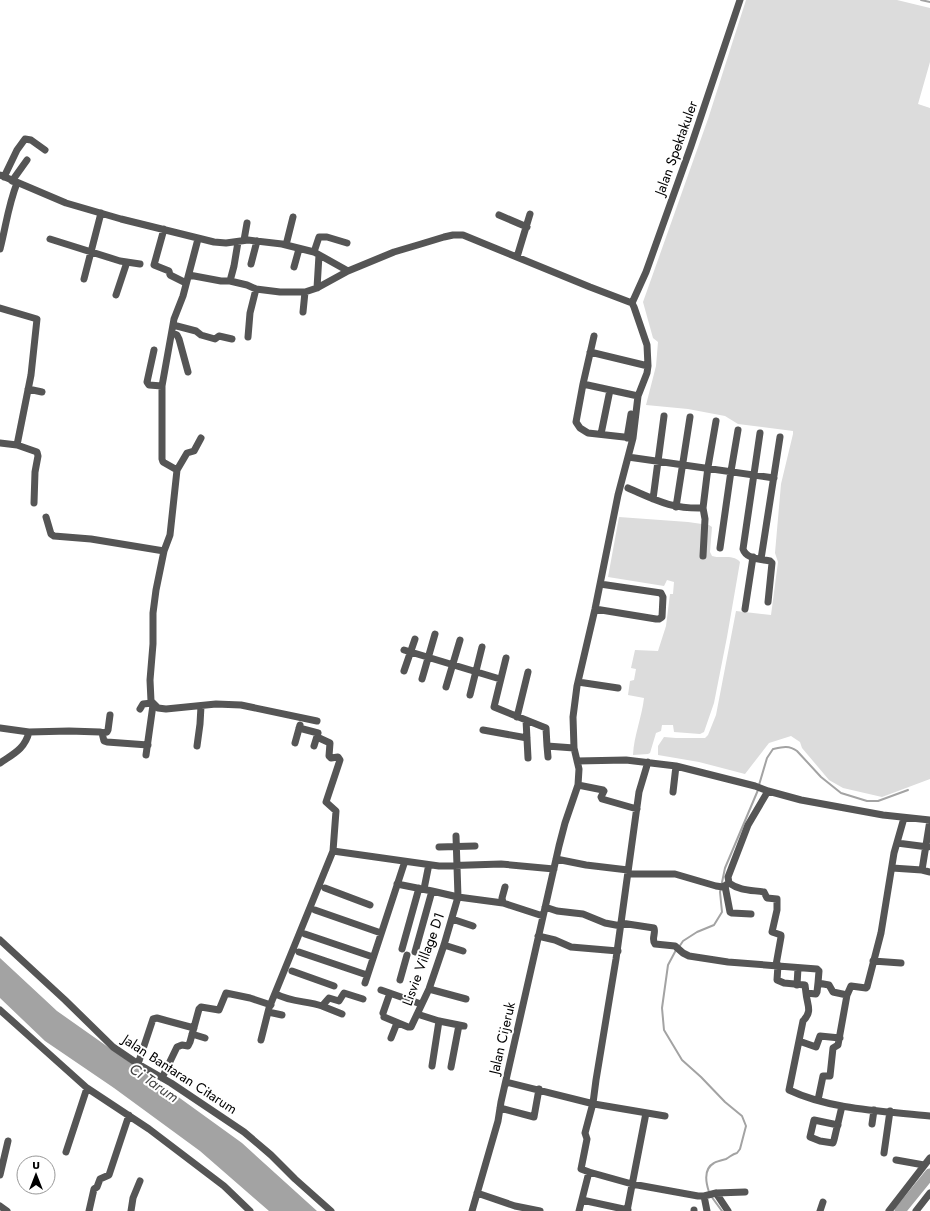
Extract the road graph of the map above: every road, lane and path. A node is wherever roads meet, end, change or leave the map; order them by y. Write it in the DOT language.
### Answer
graph roads {
  1 [pos="740,0"];
  2 [pos="45,150"];
  3 [pos="27,160"];
  4 [pos="2,176"];
  5 [pos="14,182"];
  6 [pos="102,213"];
  7 [pos="530,214"];
  8 [pos="499,215"];
  9 [pos="293,218"];
  10 [pos="247,223"];
  11 [pos="527,226"];
  12 [pos="164,229"];
  13 [pos="50,239"];
  14 [pos="198,239"];
  15 [pos="241,241"];
  16 [pos="257,241"];
  17 [pos="347,243"];
  18 [pos="286,245"];
  19 [pos="0,249"];
  20 [pos="299,249"];
  21 [pos="92,252"];
  22 [pos="317,254"];
  23 [pos="517,257"];
  24 [pos="127,262"];
  25 [pos="140,264"];
  26 [pos="251,264"];
  27 [pos="294,266"];
  28 [pos="348,271"];
  29 [pos="189,275"];
  30 [pos="84,279"];
  31 [pos="230,281"];
  32 [pos="186,283"];
  33 [pos="316,288"];
  34 [pos="256,289"];
  35 [pos="305,292"];
  36 [pos="116,295"];
  37 [pos="632,303"];
  38 [pos="0,308"];
  39 [pos="303,312"];
  40 [pos="173,329"];
  41 [pos="594,336"];
  42 [pos="248,337"];
  43 [pos="232,339"];
  44 [pos="154,350"];
  45 [pos="590,352"];
  46 [pos="648,366"];
  47 [pos="188,372"];
  48 [pos="583,384"];
  49 [pos="162,386"];
  50 [pos="28,390"];
  51 [pos="610,390"];
  52 [pos="42,392"];
  53 [pos="636,396"];
  54 [pos="664,416"];
  55 [pos="690,417"];
  56 [pos="716,421"];
  57 [pos="738,430"];
  58 [pos="760,433"];
  59 [pos="601,434"];
  60 [pos="780,437"];
  61 [pos="201,438"];
  62 [pos="630,438"];
  63 [pos="0,443"];
  64 [pos="17,445"];
  65 [pos="628,457"];
  66 [pos="657,461"];
  67 [pos="683,464"];
  68 [pos="708,467"];
  69 [pos="178,470"];
  70 [pos="731,470"];
  71 [pos="754,474"];
  72 [pos="774,478"];
  73 [pos="628,488"];
  74 [pos="653,499"];
  75 [pos="34,503"];
  76 [pos="676,507"];
  77 [pos="703,508"];
  78 [pos="46,517"];
  79 [pos="720,548"];
  80 [pos="164,551"];
  81 [pos="703,556"];
  82 [pos="753,557"];
  83 [pos="761,559"];
  84 [pos="600,584"];
  85 [pos="768,602"];
  86 [pos="595,609"];
  87 [pos="745,609"];
  88 [pos="435,634"];
  89 [pos="414,639"];
  90 [pos="460,640"];
  91 [pos="482,647"];
  92 [pos="407,651"];
  93 [pos="429,657"];
  94 [pos="506,658"];
  95 [pos="452,664"];
  96 [pos="404,671"];
  97 [pos="476,672"];
  98 [pos="528,672"];
  99 [pos="500,679"];
  100 [pos="422,680"];
  101 [pos="578,682"];
  102 [pos="446,687"];
  103 [pos="618,688"];
  104 [pos="470,695"];
  105 [pos="153,704"];
  106 [pos="201,706"];
  107 [pos="140,709"];
  108 [pos="110,715"];
  109 [pos="517,717"];
  110 [pos="301,719"];
  111 [pos="526,720"];
  112 [pos="317,722"];
  113 [pos="0,728"];
  114 [pos="299,728"];
  115 [pos="483,730"];
  116 [pos="29,732"];
  117 [pos="102,733"];
  118 [pos="317,737"];
  119 [pos="527,738"];
  120 [pos="295,743"];
  121 [pos="148,745"];
  122 [pos="197,746"];
  123 [pos="314,746"];
  124 [pos="547,746"];
  125 [pos="574,748"];
  126 [pos="146,755"];
  127 [pos="548,756"];
  128 [pos="528,758"];
  129 [pos="577,762"];
  130 [pos="648,762"];
  131 [pos="0,763"];
  132 [pos="676,766"];
  133 [pos="578,785"];
  134 [pos="767,791"];
  135 [pos="640,792"];
  136 [pos="673,792"];
  137 [pos="647,794"];
  138 [pos="637,809"];
  139 [pos="904,818"];
  140 [pos="456,836"];
  141 [pos="897,843"];
  142 [pos="456,846"];
  143 [pos="475,846"];
  144 [pos="439,847"];
  145 [pos="928,847"];
  146 [pos="333,851"];
  147 [pos="556,859"];
  148 [pos="404,864"];
  149 [pos="456,866"];
  150 [pos="892,868"];
  151 [pos="428,869"];
  152 [pos="554,869"];
  153 [pos="922,870"];
  154 [pos="628,872"];
  155 [pos="930,872"];
  156 [pos="397,884"];
  157 [pos="724,885"];
  158 [pos="504,887"];
  159 [pos="325,888"];
  160 [pos="422,889"];
  161 [pos="432,890"];
  162 [pos="458,897"];
  163 [pos="503,903"];
  164 [pos="370,904"];
  165 [pos="545,907"];
  166 [pos="315,910"];
  167 [pos="751,914"];
  168 [pos="543,916"];
  169 [pos="452,919"];
  170 [pos="621,924"];
  171 [pos="473,926"];
  172 [pos="381,933"];
  173 [pos="305,934"];
  174 [pos="538,936"];
  175 [pos="0,940"];
  176 [pos="444,945"];
  177 [pos="463,951"];
  178 [pos="618,951"];
  179 [pos="299,952"];
  180 [pos="414,952"];
  181 [pos="373,957"];
  182 [pos="873,961"];
  183 [pos="902,963"];
  184 [pos="777,965"];
  185 [pos="798,968"];
  186 [pos="292,971"];
  187 [pos="400,980"];
  188 [pos="818,983"];
  189 [pos="797,985"];
  190 [pos="334,986"];
  191 [pos="429,989"];
  192 [pos="382,990"];
  193 [pos="390,993"];
  194 [pos="806,993"];
  195 [pos="276,994"];
  196 [pos="847,995"];
  197 [pos="363,999"];
  198 [pos="466,999"];
  199 [pos="339,1001"];
  200 [pos="421,1004"];
  201 [pos="322,1006"];
  202 [pos="269,1008"];
  203 [pos="0,1010"];
  204 [pos="335,1011"];
  205 [pos="342,1014"];
  206 [pos="417,1014"];
  207 [pos="282,1015"];
  208 [pos="440,1021"];
  209 [pos="398,1023"];
  210 [pos="193,1031"];
  211 [pos="204,1038"];
  212 [pos="391,1038"];
  213 [pos="840,1038"];
  214 [pos="261,1040"];
  215 [pos="799,1041"];
  216 [pos="138,1064"];
  217 [pos="432,1066"];
  218 [pos="451,1067"];
  219 [pos="162,1078"];
  220 [pos="506,1082"];
  221 [pos="87,1088"];
  222 [pos="539,1089"];
  223 [pos="818,1100"];
  224 [pos="593,1103"];
  225 [pos="842,1106"];
  226 [pos="500,1108"];
  227 [pos="874,1110"];
  228 [pos="890,1111"];
  229 [pos="646,1113"];
  230 [pos="129,1115"];
  231 [pos="665,1116"];
  232 [pos="930,1116"];
  233 [pos="872,1124"];
  234 [pos="838,1126"];
  235 [pos="8,1141"];
  236 [pos="66,1152"];
  237 [pos="884,1152"];
  238 [pos="930,1158"];
  239 [pos="896,1160"];
  240 [pos="924,1165"];
  241 [pos="589,1172"];
  242 [pos="0,1175"];
  243 [pos="140,1181"];
  244 [pos="632,1184"];
  245 [pos="745,1192"];
  246 [pos="477,1193"];
  247 [pos="715,1193"];
  248 [pos="930,1193"];
  249 [pos="705,1195"];
  250 [pos="582,1200"];
  251 [pos="822,1202"];
  252 [pos="0,1206"];
  253 [pos="514,1208"];
  254 [pos="6,1211"];
  255 [pos="89,1211"];
  256 [pos="131,1211"];
  257 [pos="250,1211"];
  258 [pos="331,1211"];
  259 [pos="472,1211"];
  260 [pos="540,1211"];
  261 [pos="579,1211"];
  262 [pos="628,1211"];
  263 [pos="707,1211"];
  264 [pos="728,1211"];
  265 [pos="820,1211"];
  266 [pos="889,1211"];
  267 [pos="916,1211"];
  1 -- 37 [label="street, Jalan Spektakuler"];
  2 -- 4 [label="street"];
  3 -- 5 [label="street"];
  4 -- 5 [label="street"];
  5 -- 6 [label="street"];
  5 -- 19 [label="street"];
  6 -- 12 [label="street"];
  6 -- 21 [label="street"];
  7 -- 11 [label="street"];
  8 -- 11 [label="street"];
  9 -- 18 [label="street"];
  10 -- 15 [label="street"];
  11 -- 23 [label="street"];
  12 -- 14 [label="street"];
  12 -- 32 [label="street"];
  13 -- 21 [label="street"];
  14 -- 15 [label="street"];
  14 -- 29 [label="street"];
  15 -- 16 [label="street"];
  15 -- 31 [label="street"];
  16 -- 18 [label="street"];
  16 -- 26 [label="street"];
  17 -- 22 [label="street"];
  18 -- 20 [label="street"];
  20 -- 22 [label="street"];
  20 -- 27 [label="street"];
  21 -- 24 [label="street"];
  21 -- 30 [label="street"];
  22 -- 28 [label="street"];
  22 -- 33 [label="street"];
  23 -- 28 [label="street"];
  23 -- 37 [label="street"];
  24 -- 25 [label="street"];
  24 -- 36 [label="street"];
  28 -- 33 [label="street"];
  29 -- 31 [label="street"];
  29 -- 32 [label="street"];
  31 -- 34 [label="street"];
  32 -- 40 [label="street"];
  33 -- 35 [label="street"];
  34 -- 35 [label="street"];
  34 -- 42 [label="street"];
  35 -- 39 [label="street"];
  37 -- 46 [label="street"];
  38 -- 50 [label="street"];
  40 -- 43 [label="street"];
  40 -- 47 [label="street"];
  40 -- 49 [label="street"];
  41 -- 45 [label="street"];
  44 -- 49 [label="street"];
  45 -- 46 [label="street"];
  45 -- 48 [label="street"];
  46 -- 53 [label="street"];
  48 -- 51 [label="street"];
  48 -- 59 [label="street"];
  49 -- 69 [label="street"];
  50 -- 52 [label="street"];
  50 -- 64 [label="street"];
  51 -- 53 [label="street"];
  51 -- 59 [label="street"];
  53 -- 62 [label="street"];
  54 -- 66 [label="street"];
  55 -- 67 [label="street"];
  56 -- 68 [label="street"];
  57 -- 70 [label="street"];
  58 -- 71 [label="street"];
  59 -- 62 [label="street"];
  60 -- 72 [label="street"];
  61 -- 69 [label="street"];
  62 -- 65 [label="street"];
  63 -- 64 [label="street"];
  64 -- 75 [label="street"];
  65 -- 66 [label="street"];
  65 -- 84 [label="street"];
  66 -- 67 [label="street"];
  66 -- 74 [label="street"];
  67 -- 68 [label="street"];
  67 -- 76 [label="street"];
  68 -- 70 [label="street"];
  68 -- 77 [label="street"];
  69 -- 80 [label="street"];
  70 -- 71 [label="street"];
  70 -- 79 [label="street"];
  71 -- 72 [label="street"];
  71 -- 82 [label="street"];
  72 -- 83 [label="street"];
  73 -- 74 [label="street"];
  74 -- 76 [label="street"];
  76 -- 77 [label="street"];
  77 -- 81 [label="street"];
  78 -- 80 [label="street"];
  80 -- 105 [label="street"];
  82 -- 83 [label="street"];
  82 -- 87 [label="street"];
  83 -- 85 [label="street"];
  84 -- 86 [label="street"];
  84 -- 86 [label="street"];
  86 -- 101 [label="street"];
  88 -- 93 [label="street"];
  89 -- 92 [label="street"];
  90 -- 95 [label="street"];
  91 -- 97 [label="street"];
  92 -- 93 [label="street"];
  92 -- 96 [label="street"];
  93 -- 95 [label="street"];
  93 -- 100 [label="street"];
  94 -- 99 [label="street"];
  95 -- 97 [label="street"];
  95 -- 102 [label="street"];
  97 -- 99 [label="street"];
  97 -- 104 [label="street"];
  98 -- 109 [label="street"];
  99 -- 109 [label="street"];
  101 -- 103 [label="street"];
  101 -- 125 [label="street"];
  105 -- 106 [label="street"];
  105 -- 107 [label="street"];
  105 -- 121 [label="street"];
  106 -- 110 [label="street"];
  106 -- 122 [label="street"];
  108 -- 117 [label="street"];
  109 -- 111 [label="street"];
  110 -- 112 [label="street"];
  110 -- 114 [label="street"];
  111 -- 119 [label="street"];
  111 -- 124 [label="street"];
  113 -- 116 [label="street"];
  114 -- 118 [label="street"];
  114 -- 120 [label="street"];
  115 -- 119 [label="street"];
  116 -- 117 [label="street"];
  116 -- 131 [label="street"];
  117 -- 121 [label="street"];
  118 -- 123 [label="street"];
  118 -- 146 [label="street"];
  119 -- 128 [label="street"];
  121 -- 126 [label="street"];
  124 -- 125 [label="street"];
  124 -- 127 [label="street"];
  125 -- 129 [label="street"];
  129 -- 130 [label="street"];
  129 -- 133 [label="street"];
  130 -- 132 [label="street"];
  130 -- 135 [label="street"];
  132 -- 134 [label="street"];
  132 -- 136 [label="street"];
  133 -- 138 [label="street"];
  133 -- 147 [label="street, Jalan Cijeruk"];
  134 -- 139 [label="street"];
  134 -- 157 [label="street"];
  135 -- 137 [label="street"];
  135 -- 138 [label="street"];
  138 -- 154 [label="street"];
  139 -- 141 [label="street"];
  139 -- 145 [label="street"];
  140 -- 142 [label="street, Lisvie Village D1"];
  141 -- 145 [label="street"];
  141 -- 150 [label="street"];
  142 -- 143 [label="street"];
  142 -- 144 [label="street"];
  142 -- 149 [label="street, Lisvie Village D1"];
  145 -- 153 [label="street"];
  146 -- 149 [label="street"];
  146 -- 195 [label="street"];
  147 -- 152 [label="street, Jalan Cijeruk"];
  147 -- 154 [label="street"];
  148 -- 156 [label="street"];
  149 -- 152 [label="street"];
  149 -- 162 [label="street, Lisvie Village D1"];
  150 -- 153 [label="street"];
  150 -- 182 [label="street"];
  151 -- 160 [label="street"];
  152 -- 165 [label="street, Jalan Cijeruk"];
  153 -- 155 [label="street"];
  154 -- 157 [label="street"];
  154 -- 170 [label="street"];
  156 -- 160 [label="street"];
  156 -- 172 [label="street"];
  157 -- 167 [label="street"];
  157 -- 184 [label="street"];
  158 -- 163 [label="street"];
  159 -- 164 [label="street"];
  160 -- 161 [label="street"];
  160 -- 187 [label="street"];
  161 -- 162 [label="street"];
  161 -- 180 [label="street"];
  162 -- 163 [label="street"];
  162 -- 169 [label="street, Lisvie Village D1"];
  163 -- 168 [label="street"];
  165 -- 168 [label="street, Jalan Cijeruk"];
  165 -- 170 [label="street"];
  166 -- 172 [label="street"];
  168 -- 174 [label="street, Jalan Cijeruk"];
  169 -- 171 [label="street"];
  169 -- 176 [label="street, Lisvie Village D1"];
  170 -- 178 [label="street"];
  170 -- 184 [label="street"];
  172 -- 181 [label="street"];
  173 -- 181 [label="street"];
  174 -- 178 [label="street"];
  174 -- 220 [label="street, Jalan Cijeruk"];
  175 -- 216 [label="street, Jalan Bantaran Citarum"];
  176 -- 177 [label="street"];
  176 -- 191 [label="street, Lisvie Village D1"];
  178 -- 224 [label="street"];
  179 -- 181 [label="street"];
  182 -- 183 [label="street"];
  182 -- 196 [label="street"];
  184 -- 185 [label="street"];
  184 -- 189 [label="street"];
  185 -- 188 [label="street"];
  185 -- 189 [label="street"];
  186 -- 190 [label="street"];
  188 -- 194 [label="street"];
  188 -- 196 [label="street"];
  189 -- 194 [label="street"];
  191 -- 198 [label="street"];
  191 -- 200 [label="street, Lisvie Village D1"];
  192 -- 193 [label="street"];
  193 -- 200 [label="street"];
  193 -- 209 [label="street"];
  194 -- 215 [label="street"];
  195 -- 201 [label="street"];
  195 -- 202 [label="street"];
  196 -- 213 [label="street"];
  197 -- 199 [label="street"];
  199 -- 201 [label="street"];
  199 -- 204 [label="street"];
  200 -- 206 [label="street, Lisvie Village D1"];
  201 -- 204 [label="street"];
  202 -- 207 [label="street"];
  202 -- 210 [label="street"];
  202 -- 214 [label="street"];
  203 -- 221 [label="street"];
  204 -- 205 [label="street"];
  206 -- 208 [label="street"];
  206 -- 209 [label="street, Lisvie Village D1"];
  208 -- 217 [label="street"];
  208 -- 218 [label="street"];
  209 -- 212 [label="street"];
  210 -- 211 [label="street"];
  210 -- 216 [label="street"];
  210 -- 219 [label="street"];
  213 -- 215 [label="street"];
  213 -- 223 [label="street"];
  215 -- 223 [label="street"];
  216 -- 219 [label="street, Jalan Bantaran Citarum"];
  219 -- 258 [label="street, Jalan Bantaran Citarum"];
  220 -- 222 [label="street"];
  220 -- 226 [label="street, Jalan Cijeruk"];
  221 -- 230 [label="street"];
  221 -- 236 [label="street"];
  222 -- 224 [label="street"];
  222 -- 226 [label="street"];
  223 -- 225 [label="street"];
  224 -- 229 [label="street"];
  224 -- 241 [label="street"];
  225 -- 227 [label="street"];
  225 -- 234 [label="street"];
  226 -- 246 [label="street, Jalan Cijeruk"];
  227 -- 228 [label="street"];
  227 -- 233 [label="street"];
  228 -- 232 [label="street"];
  228 -- 237 [label="street"];
  229 -- 231 [label="street"];
  229 -- 244 [label="street"];
  230 -- 255 [label="street"];
  230 -- 257 [label="street"];
  235 -- 242 [label="street"];
  238 -- 240 [label="street"];
  239 -- 240 [label="street"];
  240 -- 266 [label="street"];
  241 -- 244 [label="street"];
  241 -- 250 [label="street"];
  243 -- 256 [label="street"];
  244 -- 249 [label="street"];
  244 -- 262 [label="street"];
  245 -- 247 [label="street"];
  246 -- 253 [label="street"];
  246 -- 259 [label="street, Jalan Cijeruk"];
  247 -- 249 [label="street"];
  247 -- 264 [label="street"];
  248 -- 267 [label="street"];
  249 -- 263 [label="street"];
  250 -- 261 [label="street"];
  250 -- 262 [label="street"];
  251 -- 265 [label="street"];
  252 -- 254 [label="street"];
  253 -- 260 [label="street"];
}
